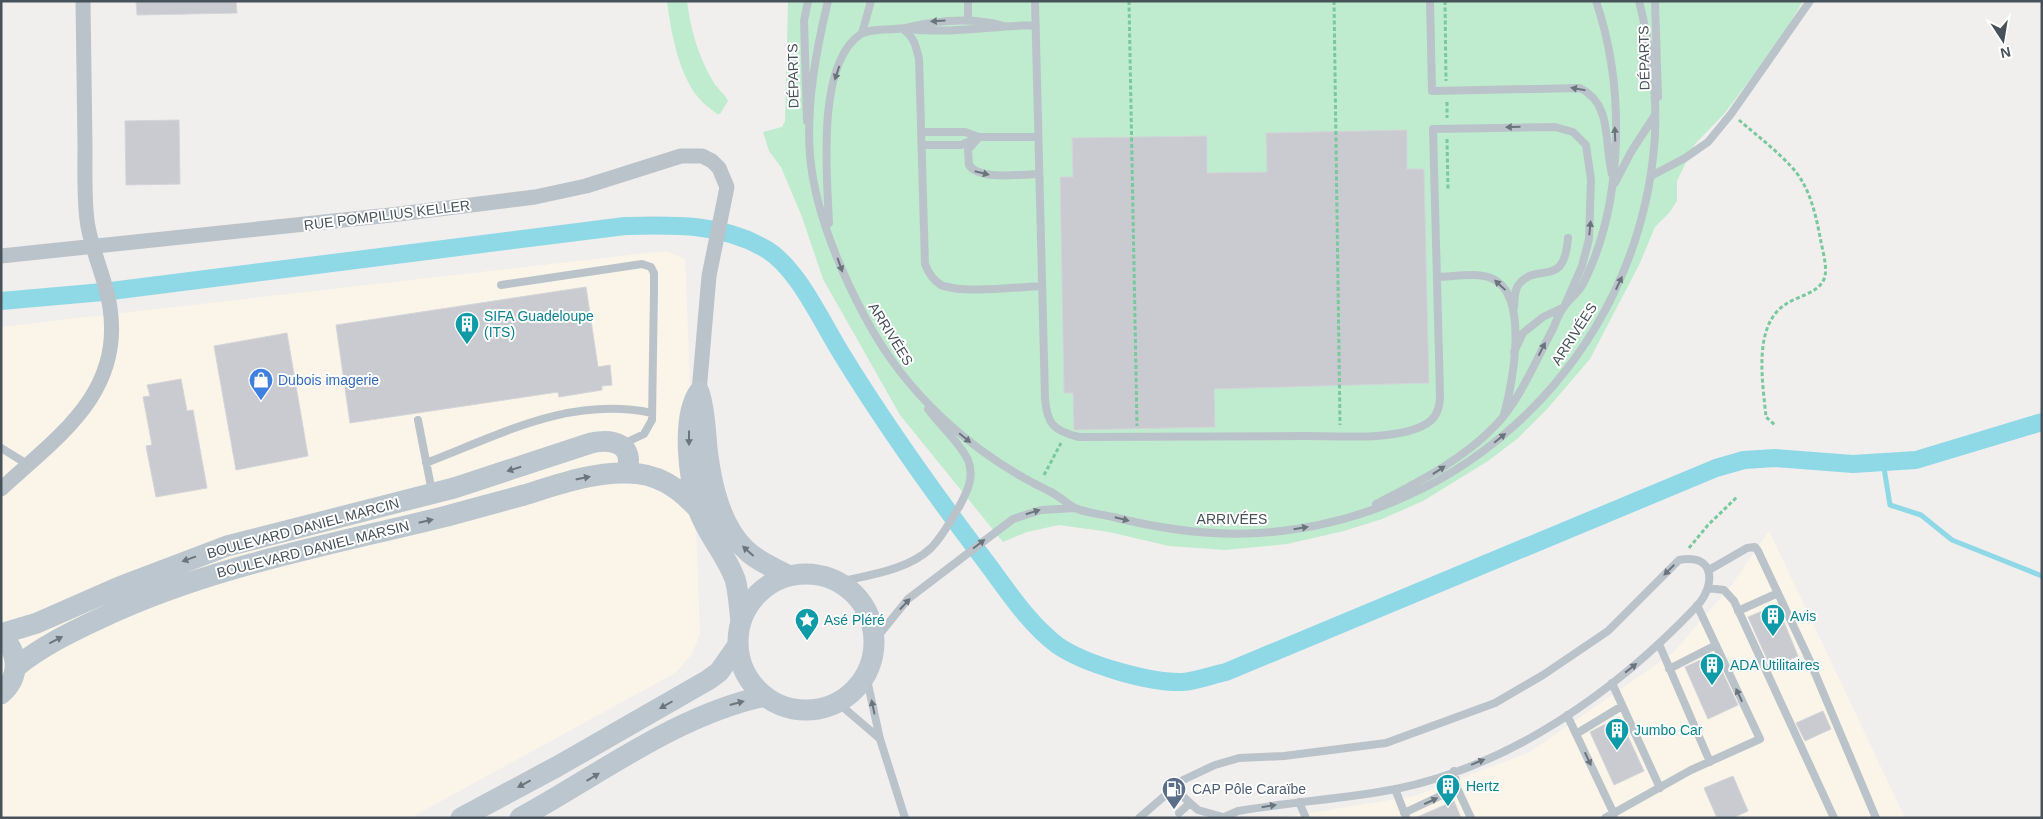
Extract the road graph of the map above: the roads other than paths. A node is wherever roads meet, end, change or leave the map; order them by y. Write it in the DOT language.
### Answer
graph roads {
  1 [pos="83,1"];
  2 [pos="808,1"];
  3 [pos="828,1"];
  4 [pos="871,1"];
  5 [pos="968,1"];
  6 [pos="1035,1"];
  7 [pos="1430,1"];
  8 [pos="1596,1"];
  9 [pos="1639,1"];
  10 [pos="1654,1"];
  11 [pos="1810,1"];
  12 [pos="968,20"];
  13 [pos="1036,25"];
  14 [pos="1004,26"];
  15 [pos="903,28"];
  16 [pos="862,33"];
  17 [pos="1656,114"];
  18 [pos="922,132"];
  19 [pos="1038,136"];
  20 [pos="979,137"];
  21 [pos="922,144"];
  22 [pos="809,150"];
  23 [pos="1039,174"];
  24 [pos="1613,176"];
  25 [pos="1651,176"];
  26 [pos="1612,189"];
  27 [pos="829,235"];
  28 [pos="1568,238"];
  29 [pos="95,247"];
  30 [pos="1,256"];
  31 [pos="1437,277"];
  32 [pos="501,285"];
  33 [pos="1042,286"];
  34 [pos="1514,307"];
  35 [pos="1564,307"];
  36 [pos="1514,352"];
  37 [pos="906,379"];
  38 [pos="699,392"];
  39 [pos="652,413"];
  40 [pos="1503,416"];
  41 [pos="418,420"];
  42 [pos="616,443"];
  43 [pos="1,448"];
  44 [pos="426,463"];
  45 [pos="27,464"];
  46 [pos="626,472"];
  47 [pos="1,489"];
  48 [pos="432,494"];
  49 [pos="1075,508"];
  50 [pos="698,509"];
  51 [pos="1350,518"];
  52 [pos="1709,570"];
  53 [pos="789,576"];
  54 [pos="839,582"];
  55 [pos="1708,588"];
  56 [pos="1778,592"];
  57 [pos="1698,606"];
  58 [pos="1738,611"];
  59 [pos="741,621"];
  60 [pos="1,635"];
  61 [pos="874,642"];
  62 [pos="1659,644"];
  63 [pos="738,645"];
  64 [pos="1716,645"];
  65 [pos="16,667"];
  66 [pos="1669,668"];
  67 [pos="866,675"];
  68 [pos="1612,683"];
  69 [pos="1,694"];
  70 [pos="765,696"];
  71 [pos="837,702"];
  72 [pos="1622,706"];
  73 [pos="1567,715"];
  74 [pos="1576,734"];
  75 [pos="880,738"];
  76 [pos="1710,762"];
  77 [pos="1454,772"];
  78 [pos="1174,788"];
  79 [pos="1457,788"];
  80 [pos="1660,788"];
  81 [pos="1395,789"];
  82 [pos="1299,802"];
  83 [pos="1190,803"];
  84 [pos="1179,813"];
  85 [pos="1240,814"];
  86 [pos="1614,814"];
  87 [pos="1405,816"];
  88 [pos="1222,817"];
  89 [pos="461,818"];
  90 [pos="520,818"];
  91 [pos="905,818"];
  92 [pos="1138,818"];
  93 [pos="1306,818"];
  94 [pos="1471,818"];
  95 [pos="1604,818"];
  96 [pos="1834,818"];
  97 [pos="1876,818"];
  1 -- 29 [label="street"];
  2 -- 22 [label="lane, DÉPARTS"];
  3 -- 22 [label="lane, ARRIVÉES"];
  4 -- 16 [label="lane"];
  5 -- 12 [label="lane"];
  6 -- 13 [label="lane"];
  24 -- 7 [label="lane, one-way"];
  24 -- 8 [label="lane, one-way"];
  9 -- 17 [label="lane, ARRIVÉES"];
  10 -- 17 [label="lane, DÉPARTS"];
  11 -- 25 [label="lane"];
  12 -- 14 [label="lane"];
  12 -- 15 [label="lane, one-way"];
  13 -- 14 [label="lane"];
  13 -- 19 [label="lane"];
  14 -- 15 [label="lane"];
  15 -- 16 [label="lane"];
  15 -- 18 [label="lane"];
  16 -- 27 [label="lane, one-way"];
  17 -- 25 [label="lane, ARRIVÉES"];
  17 -- 26 [label="lane"];
  18 -- 20 [label="lane"];
  18 -- 21 [label="lane"];
  19 -- 20 [label="lane"];
  19 -- 23 [label="lane"];
  20 -- 21 [label="lane"];
  20 -- 23 [label="lane, one-way"];
  21 -- 33 [label="lane"];
  22 -- 27 [label="lane, ARRIVÉES"];
  23 -- 33 [label="lane"];
  24 -- 26 [label="lane"];
  51 -- 25 [label="lane, ARRIVÉES, one-way"];
  26 -- 35 [label="lane"];
  27 -- 37 [label="lane, ARRIVÉES, one-way"];
  28 -- 34 [label="lane"];
  29 -- 30 [label="street, RUE POMPILIUS KELLER"];
  29 -- 38 [label="street, RUE POMPILIUS KELLER"];
  29 -- 45 [label="street"];
  31 -- 33 [label="lane"];
  34 -- 31 [label="lane, one-way"];
  35 -- 31 [label="lane, one-way"];
  32 -- 39 [label="lane"];
  34 -- 36 [label="lane"];
  35 -- 36 [label="lane"];
  40 -- 35 [label="lane, one-way"];
  36 -- 40 [label="lane"];
  37 -- 49 [label="lane, ARRIVÉES, one-way"];
  37 -- 54 [label="lane"];
  38 -- 50 [label="street, one-way"];
  53 -- 38 [label="street, one-way"];
  39 -- 42 [label="lane"];
  39 -- 44 [label="lane"];
  51 -- 40 [label="lane, one-way"];
  41 -- 44 [label="lane"];
  42 -- 46 [label="street"];
  42 -- 48 [label="street, BOULEVARD DANIEL MARCIN, one-way"];
  43 -- 45 [label="lane"];
  44 -- 48 [label="lane"];
  45 -- 47 [label="street"];
  46 -- 50 [label="street, BOULEVARD DANIEL MARSIN"];
  65 -- 46 [label="street, BOULEVARD DANIEL MARSIN, one-way"];
  48 -- 60 [label="street, BOULEVARD DANIEL MARCIN, one-way"];
  49 -- 51 [label="lane, ARRIVÉES, one-way"];
  61 -- 49 [label="lane, one-way"];
  50 -- 59 [label="street"];
  52 -- 55 [label="lane"];
  52 -- 56 [label="lane"];
  52 -- 78 [label="lane, one-way"];
  53 -- 54 [label="street"];
  53 -- 59 [label="street"];
  54 -- 61 [label="street"];
  55 -- 57 [label="lane"];
  55 -- 58 [label="lane"];
  56 -- 58 [label="lane"];
  56 -- 97 [label="lane"];
  57 -- 62 [label="lane"];
  57 -- 64 [label="lane"];
  58 -- 96 [label="lane"];
  59 -- 63 [label="street"];
  60 -- 65 [label="street"];
  61 -- 67 [label="street"];
  62 -- 66 [label="lane"];
  68 -- 62 [label="lane, one-way"];
  63 -- 70 [label="street"];
  63 -- 89 [label="street, one-way"];
  64 -- 66 [label="lane"];
  76 -- 64 [label="lane, one-way"];
  65 -- 69 [label="street, BOULEVARD DANIEL MARSIN"];
  66 -- 76 [label="lane"];
  67 -- 71 [label="street"];
  75 -- 67 [label="lane, one-way"];
  68 -- 72 [label="lane"];
  68 -- 73 [label="lane"];
  70 -- 71 [label="street"];
  90 -- 70 [label="street, one-way"];
  71 -- 75 [label="lane"];
  72 -- 74 [label="lane"];
  72 -- 80 [label="lane"];
  73 -- 74 [label="lane"];
  77 -- 73 [label="lane, one-way"];
  74 -- 86 [label="lane, one-way"];
  75 -- 91 [label="lane"];
  76 -- 80 [label="lane"];
  77 -- 79 [label="lane"];
  77 -- 81 [label="lane"];
  78 -- 83 [label="lane"];
  78 -- 92 [label="lane"];
  87 -- 79 [label="lane, one-way"];
  79 -- 94 [label="lane"];
  80 -- 86 [label="lane"];
  81 -- 82 [label="lane"];
  81 -- 87 [label="lane"];
  85 -- 82 [label="lane, one-way"];
  82 -- 93 [label="lane"];
  83 -- 84 [label="lane"];
  83 -- 88 [label="lane"];
  85 -- 88 [label="lane"];
  86 -- 95 [label="lane"];
}
